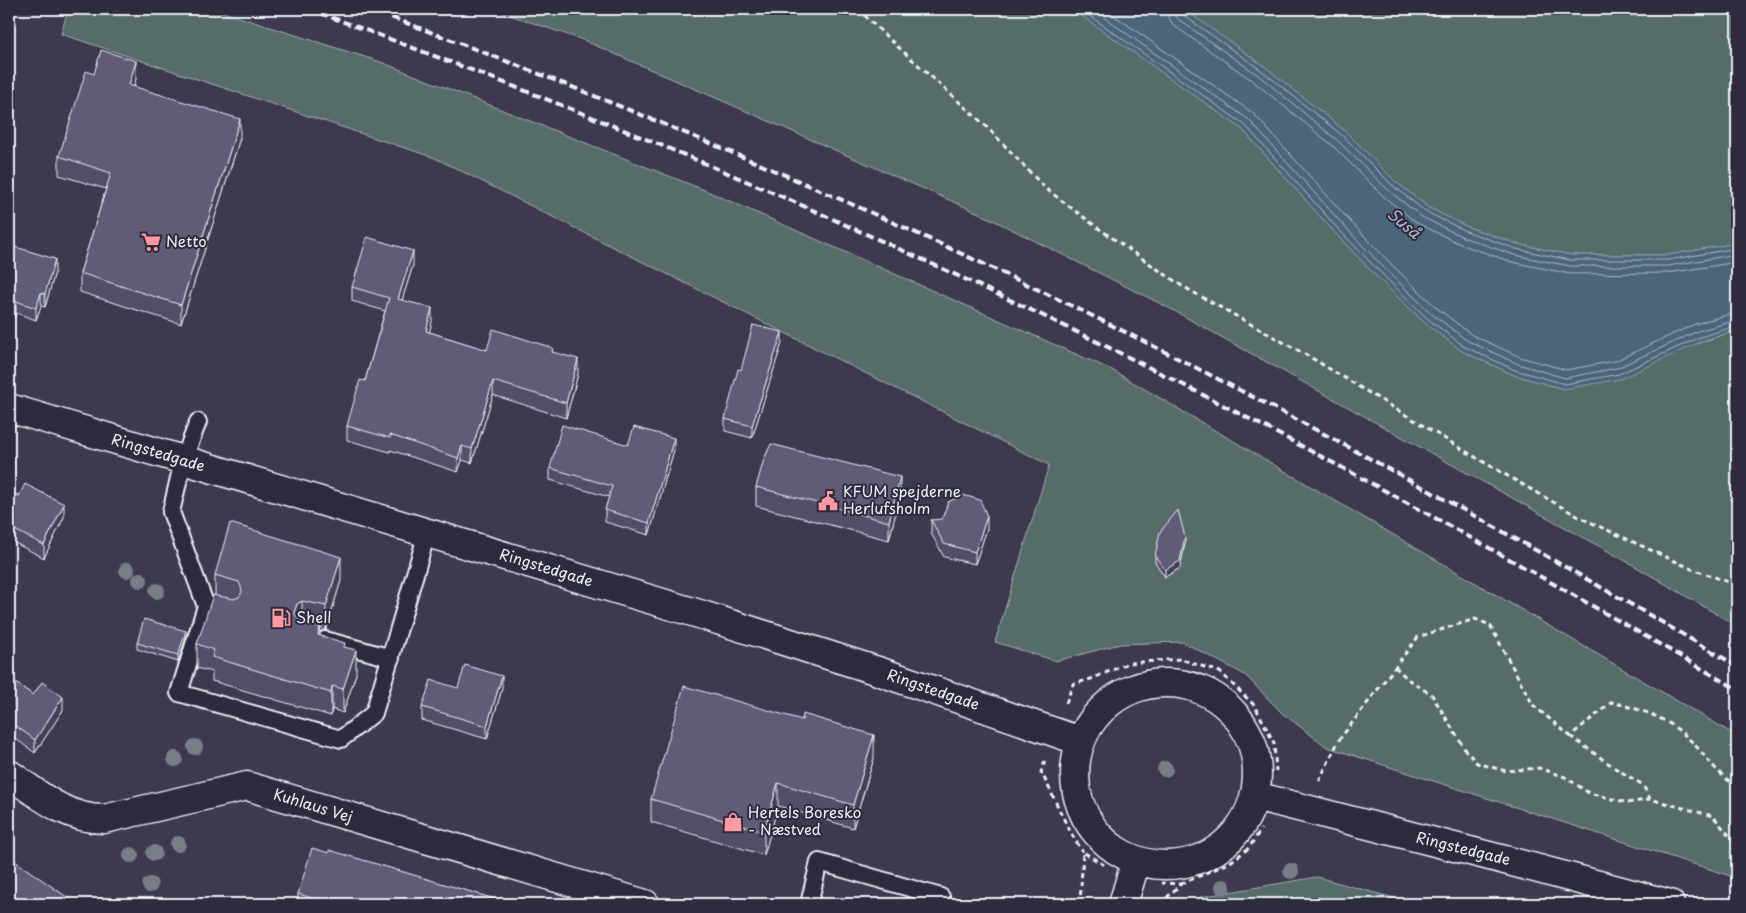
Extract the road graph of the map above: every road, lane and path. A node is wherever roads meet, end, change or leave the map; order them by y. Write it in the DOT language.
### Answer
graph roads {
  1 [pos="858,9"];
  2 [pos="9,408"];
  3 [pos="198,422"];
  4 [pos="183,461"];
  5 [pos="427,533"];
  6 [pos="1737,585"];
  7 [pos="206,606"];
  8 [pos="224,611"];
  9 [pos="312,636"];
  10 [pos="391,658"];
  11 [pos="1395,667"];
  12 [pos="1570,736"];
  13 [pos="1068,737"];
  14 [pos="9,774"];
  15 [pos="1737,785"];
  16 [pos="1264,798"];
  17 [pos="1650,799"];
  18 [pos="1305,809"];
  19 [pos="1737,845"];
  20 [pos="1083,852"];
  21 [pos="1133,869"];
  22 [pos="1181,884"];
  23 [pos="941,897"];
  24 [pos="630,902"];
  25 [pos="809,904"];
  26 [pos="1080,904"];
  27 [pos="1123,904"];
  28 [pos="1670,904"];
  1 -- 6 [label="path"];
  2 -- 4 [label="street, Ringstedgade"];
  3 -- 4 [label="lane"];
  4 -- 5 [label="street, Ringstedgade"];
  4 -- 7 [label="lane"];
  5 -- 10 [label="lane"];
  5 -- 13 [label="street, Ringstedgade"];
  7 -- 8 [label="lane"];
  7 -- 10 [label="lane"];
  9 -- 10 [label="lane"];
  11 -- 12 [label="path"];
  11 -- 17 [label="path"];
  11 -- 18 [label="path"];
  12 -- 15 [label="path"];
  12 -- 17 [label="path"];
  13 -- 16 [label="street"];
  13 -- 16 [label="path"];
  13 -- 20 [label="path"];
  13 -- 21 [label="street"];
  14 -- 24 [label="street, Kuhlaus Vej"];
  16 -- 18 [label="street, Ringstedgade"];
  16 -- 21 [label="street"];
  16 -- 22 [label="path"];
  17 -- 19 [label="path"];
  18 -- 28 [label="street, Ringstedgade"];
  20 -- 21 [label="path"];
  20 -- 26 [label="path"];
  21 -- 27 [label="street"];
  23 -- 25 [label="lane"];
}
